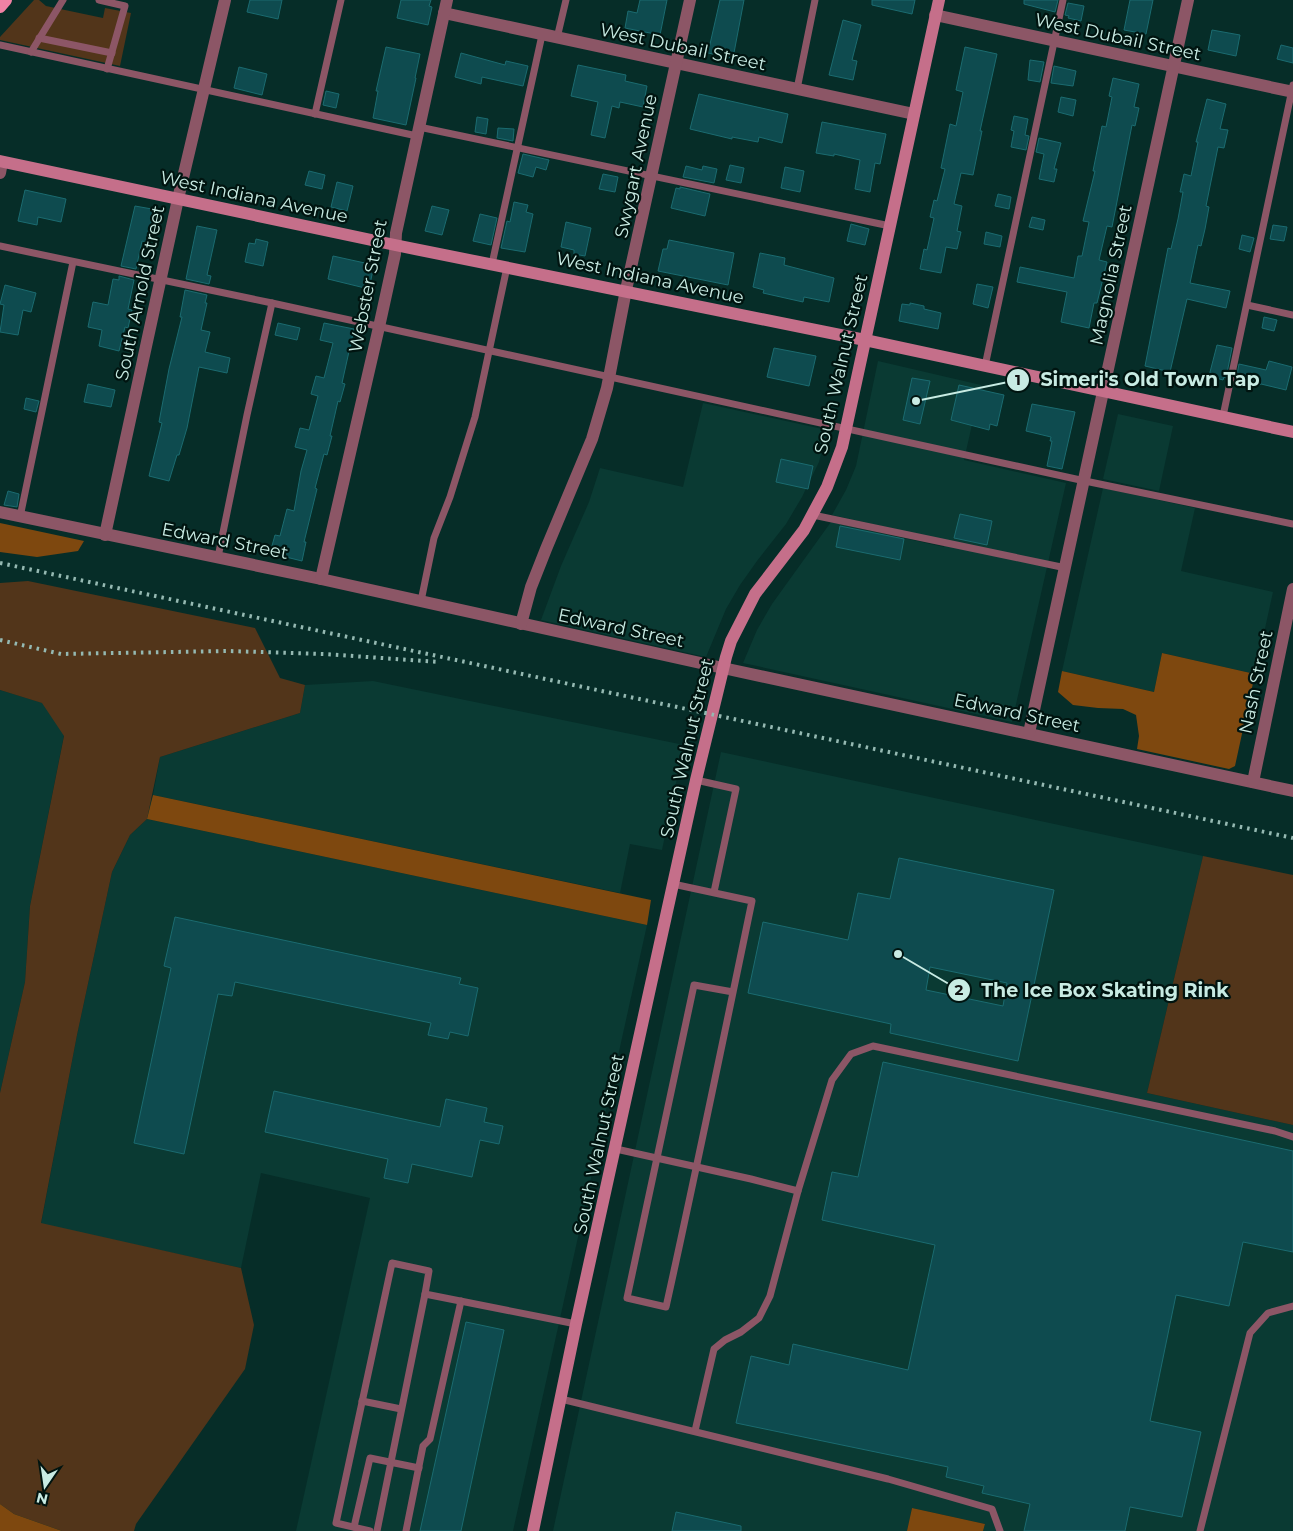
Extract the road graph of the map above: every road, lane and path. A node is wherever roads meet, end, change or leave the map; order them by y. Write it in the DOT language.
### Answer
graph roads {
  1 [pos="6,0"];
  2 [pos="63,0"];
  3 [pos="97,0"];
  4 [pos="225,0"];
  5 [pos="341,0"];
  6 [pos="447,0"];
  7 [pos="566,0"];
  8 [pos="690,0"];
  9 [pos="815,0"];
  10 [pos="939,0"];
  11 [pos="1063,0"];
  12 [pos="1188,0"];
  13 [pos="0,7"];
  14 [pos="94,8"];
  15 [pos="444,13"];
  16 [pos="936,15"];
  17 [pos="542,35"];
  18 [pos="39,38"];
  19 [pos="558,38"];
  20 [pos="1054,41"];
  21 [pos="0,45"];
  22 [pos="30,52"];
  23 [pos="112,53"];
  24 [pos="676,63"];
  25 [pos="1174,67"];
  26 [pos="107,69"];
  27 [pos="797,89"];
  28 [pos="204,90"];
  29 [pos="1293,90"];
  30 [pos="315,114"];
  31 [pos="914,114"];
  32 [pos="418,131"];
  33 [pos="518,147"];
  34 [pos="1,165"];
  35 [pos="652,176"];
  36 [pos="178,199"];
  37 [pos="890,226"];
  38 [pos="395,244"];
  39 [pos="0,246"];
  40 [pos="73,262"];
  41 [pos="492,264"];
  42 [pos="508,267"];
  43 [pos="161,280"];
  44 [pos="626,290"];
  45 [pos="272,303"];
  46 [pos="1247,305"];
  47 [pos="1293,315"];
  48 [pos="379,327"];
  49 [pos="866,340"];
  50 [pos="489,351"];
  51 [pos="985,366"];
  52 [pos="609,376"];
  53 [pos="1104,391"];
  54 [pos="1223,416"];
  55 [pos="846,429"];
  56 [pos="1293,432"];
  57 [pos="1085,481"];
  58 [pos="0,512"];
  59 [pos="813,514"];
  60 [pos="20,517"];
  61 [pos="1293,524"];
  62 [pos="105,535"];
  63 [pos="218,557"];
  64 [pos="1066,568"];
  65 [pos="321,579"];
  66 [pos="1293,589"];
  67 [pos="421,601"];
  68 [pos="521,624"];
  69 [pos="724,668"];
  70 [pos="1029,733"];
  71 [pos="696,780"];
  72 [pos="1253,782"];
  73 [pos="1293,791"];
  74 [pos="673,884"];
  75 [pos="714,892"];
  76 [pos="733,992"];
  77 [pos="1293,1137"];
  78 [pos="616,1149"];
  79 [pos="657,1159"];
  80 [pos="697,1167"];
  81 [pos="798,1192"];
  82 [pos="425,1294"];
  83 [pos="462,1301"];
  84 [pos="1293,1306"];
  85 [pos="576,1324"];
  86 [pos="561,1399"];
  87 [pos="362,1401"];
  88 [pos="401,1409"];
  89 [pos="695,1431"];
  90 [pos="390,1462"];
  91 [pos="419,1468"];
  92 [pos="354,1528"];
  93 [pos="370,1531"];
  94 [pos="377,1531"];
  95 [pos="406,1531"];
  96 [pos="533,1531"];
  97 [pos="1000,1531"];
  98 [pos="1200,1531"];
  1 -- 13 [label="main road"];
  2 -- 18 [label="lane"];
  3 -- 14 [label="lane"];
  3 -- 23 [label="lane"];
  4 -- 28 [label="street, South Arnold Street"];
  5 -- 30 [label="lane"];
  6 -- 15 [label="street, Webster Street"];
  7 -- 19 [label="lane"];
  8 -- 24 [label="street, Swygart Avenue"];
  9 -- 27 [label="lane"];
  10 -- 16 [label="street, South Walnut Street"];
  11 -- 20 [label="lane"];
  12 -- 25 [label="street, Magnolia Street"];
  15 -- 17 [label="street, West Dubail Street"];
  15 -- 32 [label="street, Webster Street"];
  16 -- 20 [label="street, West Dubail Street"];
  16 -- 31 [label="street, South Walnut Street"];
  17 -- 19 [label="street, West Dubail Street"];
  17 -- 33 [label="lane"];
  18 -- 22 [label="lane"];
  18 -- 23 [label="lane"];
  19 -- 24 [label="street, West Dubail Street"];
  20 -- 25 [label="street, West Dubail Street"];
  20 -- 51 [label="lane"];
  21 -- 22 [label="lane"];
  22 -- 26 [label="lane"];
  23 -- 26 [label="lane"];
  24 -- 27 [label="street, West Dubail Street"];
  24 -- 35 [label="street, Swygart Avenue"];
  25 -- 29 [label="street, West Dubail Street"];
  25 -- 53 [label="street, Magnolia Street"];
  26 -- 28 [label="lane"];
  27 -- 31 [label="street, West Dubail Street"];
  28 -- 30 [label="lane"];
  28 -- 36 [label="street, South Arnold Street"];
  29 -- 46 [label="lane"];
  30 -- 32 [label="lane"];
  31 -- 37 [label="street, South Walnut Street"];
  32 -- 33 [label="lane"];
  32 -- 38 [label="street, Webster Street"];
  33 -- 35 [label="lane"];
  33 -- 41 [label="lane"];
  34 -- 36 [label="street, West Indiana Avenue"];
  35 -- 37 [label="lane"];
  35 -- 44 [label="street, Swygart Avenue"];
  36 -- 38 [label="street, West Indiana Avenue"];
  36 -- 43 [label="street, South Arnold Street"];
  37 -- 49 [label="street, South Walnut Street"];
  38 -- 41 [label="street, West Indiana Avenue"];
  38 -- 48 [label="street, Webster Street"];
  39 -- 40 [label="lane"];
  40 -- 43 [label="lane"];
  40 -- 60 [label="lane"];
  41 -- 42 [label="street, West Indiana Avenue"];
  42 -- 44 [label="street, West Indiana Avenue"];
  42 -- 50 [label="lane"];
  43 -- 45 [label="lane"];
  43 -- 62 [label="street, South Arnold Street"];
  44 -- 49 [label="street, West Indiana Avenue"];
  44 -- 52 [label="street, Swygart Avenue"];
  45 -- 48 [label="lane"];
  45 -- 63 [label="lane"];
  46 -- 47 [label="lane"];
  46 -- 54 [label="lane"];
  48 -- 50 [label="lane"];
  48 -- 65 [label="street, Webster Street"];
  49 -- 51 [label="street, West Indiana Avenue"];
  49 -- 55 [label="street, South Walnut Street"];
  50 -- 52 [label="lane"];
  50 -- 67 [label="lane"];
  51 -- 53 [label="street, West Indiana Avenue"];
  52 -- 55 [label="lane"];
  52 -- 68 [label="street, Swygart Avenue"];
  53 -- 54 [label="street, West Indiana Avenue"];
  53 -- 57 [label="street, Magnolia Street"];
  54 -- 56 [label="street, West Indiana Avenue"];
  55 -- 57 [label="lane"];
  55 -- 59 [label="street, South Walnut Street"];
  57 -- 61 [label="lane"];
  57 -- 64 [label="street, Magnolia Street"];
  58 -- 60 [label="street, Edward Street"];
  59 -- 64 [label="lane"];
  59 -- 69 [label="street, South Walnut Street"];
  60 -- 62 [label="street, Edward Street"];
  62 -- 63 [label="street, Edward Street"];
  63 -- 65 [label="street, Edward Street"];
  64 -- 70 [label="street, Magnolia Street"];
  65 -- 67 [label="street, Edward Street"];
  66 -- 72 [label="street, Nash Street"];
  67 -- 68 [label="street, Edward Street"];
  68 -- 69 [label="street, Edward Street"];
  69 -- 70 [label="street, Edward Street"];
  69 -- 71 [label="street, South Walnut Street"];
  70 -- 72 [label="street, Edward Street"];
  71 -- 74 [label="street, South Walnut Street"];
  71 -- 75 [label="lane"];
  72 -- 73 [label="street, Edward Street"];
  74 -- 75 [label="lane"];
  74 -- 78 [label="street, South Walnut Street"];
  75 -- 76 [label="lane"];
  76 -- 79 [label="lane"];
  76 -- 80 [label="lane"];
  77 -- 81 [label="lane"];
  78 -- 79 [label="lane"];
  78 -- 85 [label="street, South Walnut Street"];
  79 -- 80 [label="lane"];
  79 -- 80 [label="lane"];
  80 -- 81 [label="lane"];
  81 -- 89 [label="lane"];
  82 -- 83 [label="lane"];
  82 -- 87 [label="lane"];
  82 -- 88 [label="lane"];
  83 -- 85 [label="lane"];
  83 -- 91 [label="lane"];
  84 -- 98 [label="lane"];
  85 -- 86 [label="street, South Walnut Street"];
  86 -- 89 [label="lane"];
  86 -- 96 [label="street, South Walnut Street"];
  87 -- 88 [label="lane"];
  87 -- 92 [label="lane"];
  88 -- 90 [label="lane"];
  89 -- 97 [label="lane"];
  90 -- 91 [label="lane"];
  90 -- 92 [label="lane"];
  90 -- 94 [label="lane"];
  91 -- 95 [label="lane"];
  92 -- 93 [label="lane"];
}
